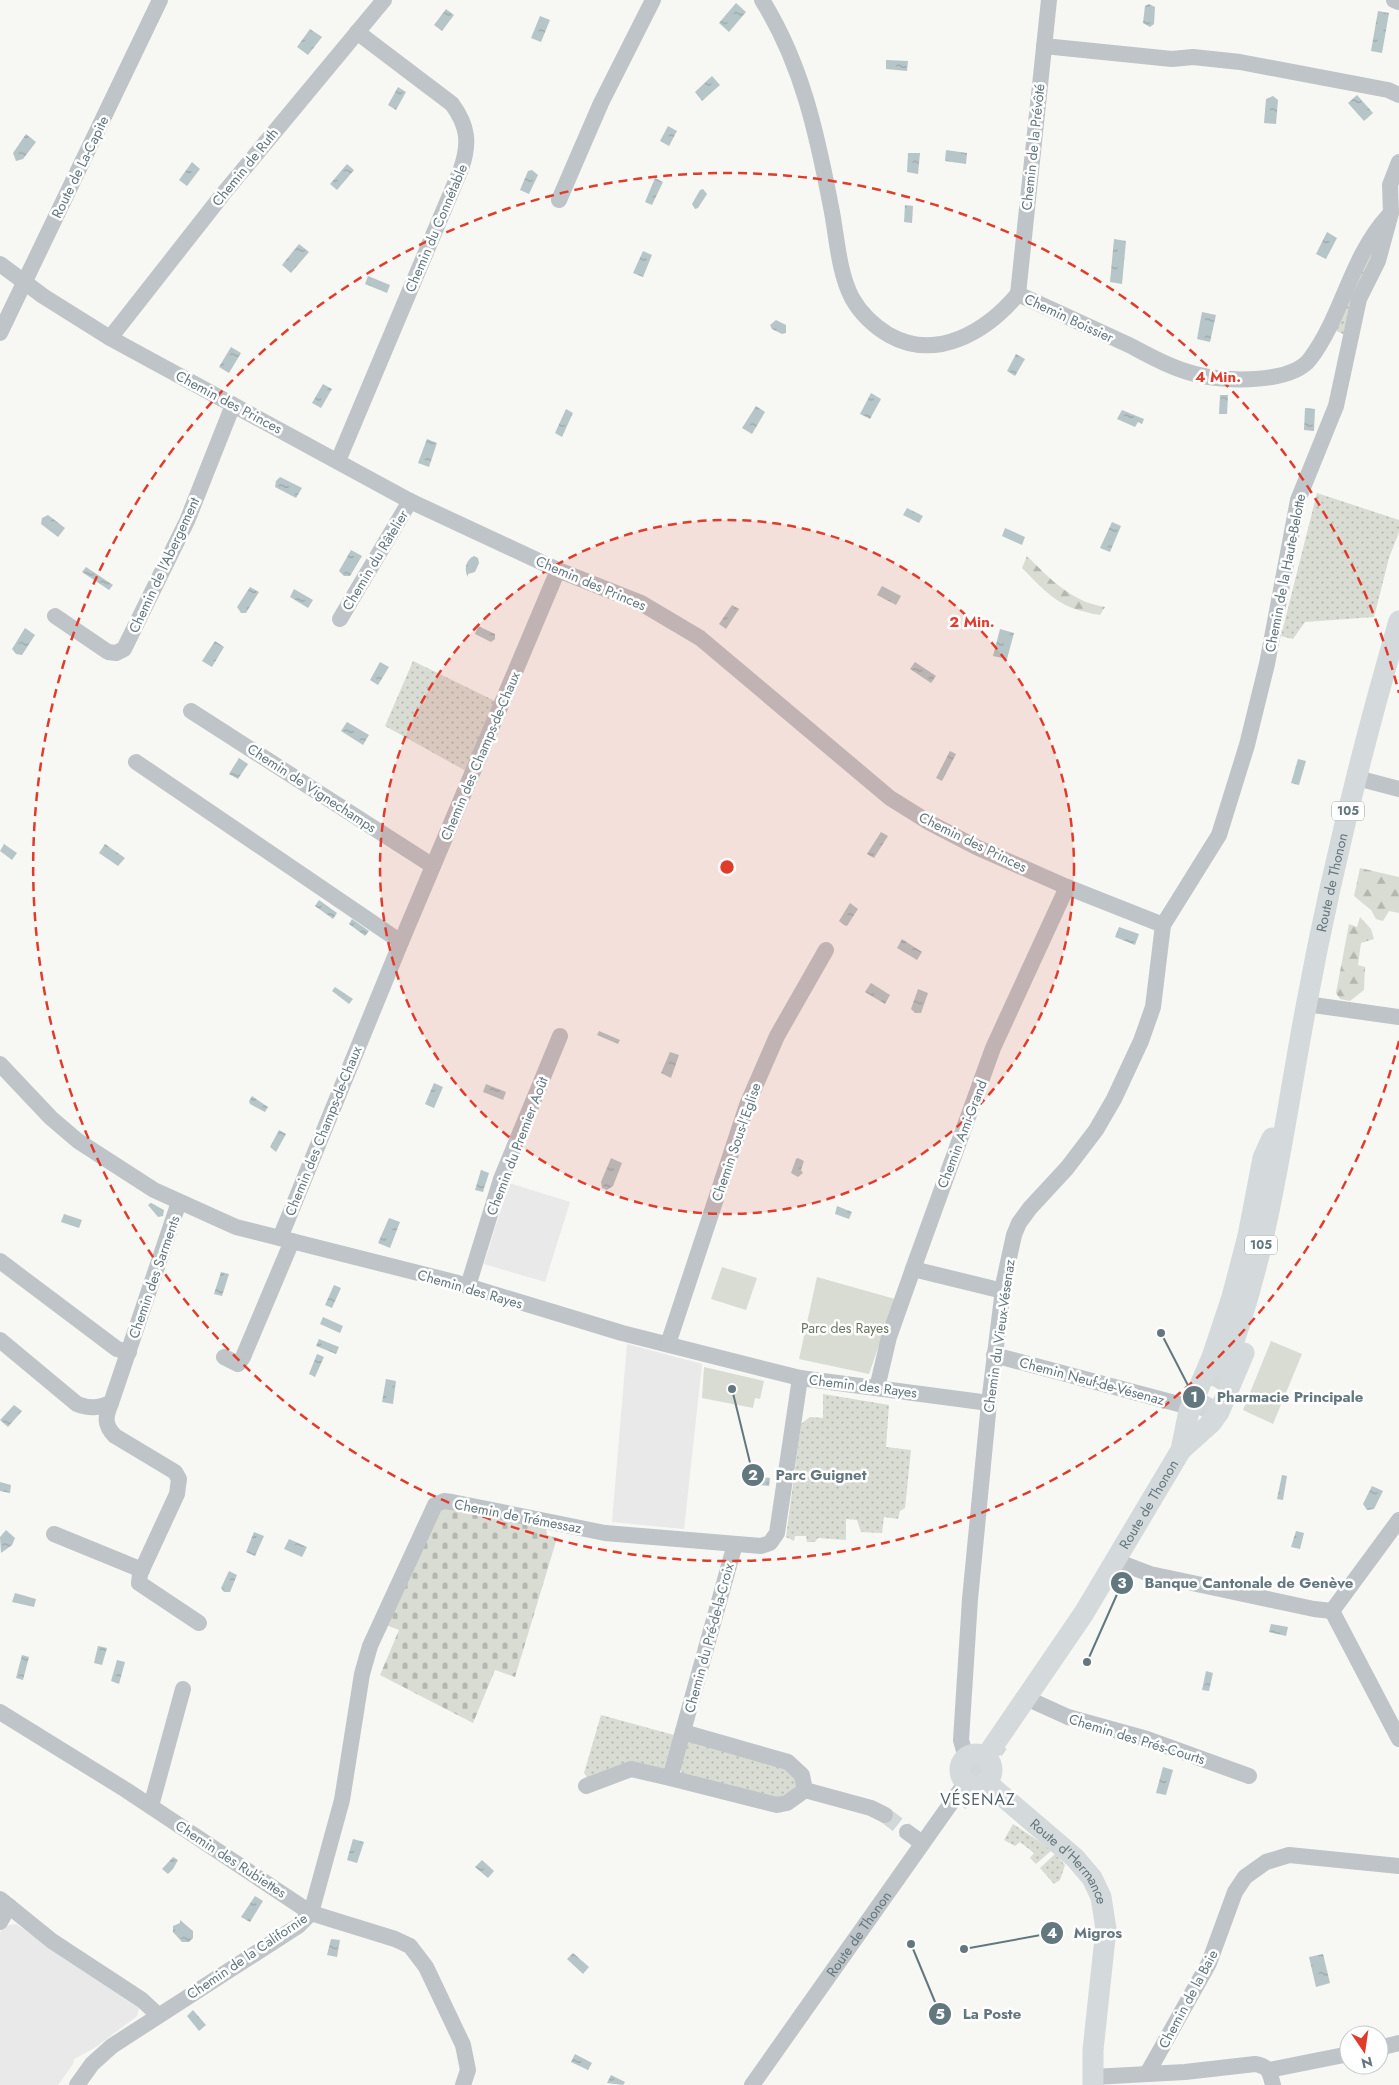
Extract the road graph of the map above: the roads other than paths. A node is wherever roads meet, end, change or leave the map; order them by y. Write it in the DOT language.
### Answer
graph roads {
  1 [pos="160,0"];
  2 [pos="384,0"];
  3 [pos="653,0"];
  4 [pos="762,0"];
  5 [pos="1049,0"];
  6 [pos="1394,0"];
  7 [pos="1399,2"];
  8 [pos="357,32"];
  9 [pos="1044,46"];
  10 [pos="1399,95"];
  11 [pos="1399,162"];
  12 [pos="559,200"];
  13 [pos="1395,210"];
  14 [pos="0,264"];
  15 [pos="25,283"];
  16 [pos="1018,294"];
  17 [pos="0,334"];
  18 [pos="110,338"];
  19 [pos="233,405"];
  20 [pos="338,461"];
  21 [pos="410,502"];
  22 [pos="558,570"];
  23 [pos="55,616"];
  24 [pos="340,619"];
  25 [pos="1399,621"];
  26 [pos="191,711"];
  27 [pos="136,762"];
  28 [pos="1356,778"];
  29 [pos="1399,789"];
  30 [pos="433,866"];
  31 [pos="1067,886"];
  32 [pos="1163,926"];
  33 [pos="401,942"];
  34 [pos="826,950"];
  35 [pos="1306,1004"];
  36 [pos="1399,1017"];
  37 [pos="560,1036"];
  38 [pos="0,1064"];
  39 [pos="1285,1119"];
  40 [pos="179,1202"];
  41 [pos="286,1239"];
  42 [pos="0,1261"];
  43 [pos="913,1269"];
  44 [pos="468,1286"];
  45 [pos="1003,1291"];
  46 [pos="0,1340"];
  47 [pos="668,1344"];
  48 [pos="129,1352"];
  49 [pos="994,1356"];
  50 [pos="224,1357"];
  51 [pos="1224,1368"];
  52 [pos="800,1378"];
  53 [pos="876,1388"];
  54 [pos="110,1403"];
  55 [pos="988,1403"];
  56 [pos="1190,1407"];
  57 [pos="1215,1418"];
  58 [pos="1180,1450"];
  59 [pos="1399,1520"];
  60 [pos="54,1534"];
  61 [pos="735,1544"];
  62 [pos="1116,1561"];
  63 [pos="138,1583"];
  64 [pos="1332,1611"];
  65 [pos="199,1623"];
  66 [pos="183,1689"];
  67 [pos="1026,1698"];
  68 [pos="0,1712"];
  69 [pos="683,1732"];
  70 [pos="1399,1739"];
  71 [pos="976,1758"];
  72 [pos="1249,1776"];
  73 [pos="670,1778"];
  74 [pos="976,1782"];
  75 [pos="586,1786"];
  76 [pos="805,1790"];
  77 [pos="151,1806"];
  78 [pos="885,1815"];
  79 [pos="907,1832"];
  80 [pos="922,1843"];
  81 [pos="1399,1866"];
  82 [pos="5,1902"];
  83 [pos="311,1913"];
  84 [pos="0,1922"];
  85 [pos="158,2015"];
  86 [pos="1339,2057"];
  87 [pos="1147,2074"];
  88 [pos="1271,2077"];
  89 [pos="1093,2081"];
  90 [pos="76,2085"];
  91 [pos="463,2085"];
  92 [pos="752,2085"];
  1 -- 15 [label="street, Route de La-Capite"];
  2 -- 8 [label="street, Chemin de Ruth"];
  3 -- 12 [label="street"];
  4 -- 16 [label="street, Chemin Boissier"];
  5 -- 9 [label="street, Chemin de la Prévôté"];
  6 -- 7 [label="street"];
  8 -- 18 [label="street, Chemin de Ruth"];
  8 -- 20 [label="street, Chemin du Connétable"];
  9 -- 10 [label="street"];
  9 -- 16 [label="street, Chemin de la Prévôté"];
  11 -- 13 [label="street"];
  13 -- 16 [label="street, Chemin Boissier"];
  13 -- 32 [label="street, Chemin de la Haute-Belotte"];
  14 -- 15 [label="street, Chemin des Princes"];
  15 -- 17 [label="street, Route de La-Capite"];
  15 -- 18 [label="street, Chemin des Princes"];
  18 -- 19 [label="street, Chemin des Princes"];
  19 -- 20 [label="street, Chemin des Princes"];
  19 -- 23 [label="street, Chemin de l'Abergement"];
  20 -- 21 [label="street, Chemin des Princes"];
  21 -- 22 [label="street, Chemin des Princes"];
  21 -- 24 [label="street, Chemin du Râtelier"];
  22 -- 30 [label="street, Chemin des Champs-de-Chaux"];
  22 -- 31 [label="street, Chemin des Princes"];
  25 -- 28 [label="main road, Route de Thonon / 105"];
  26 -- 30 [label="street, Chemin de Vignechamps"];
  27 -- 33 [label="street"];
  28 -- 29 [label="street"];
  28 -- 35 [label="main road, Route de Thonon / 105"];
  30 -- 33 [label="street, Chemin des Champs-de-Chaux"];
  31 -- 32 [label="street, Chemin des Princes"];
  31 -- 43 [label="street, Chemin Ami-Grand"];
  32 -- 45 [label="street, Chemin du Vieux-Vésenaz"];
  33 -- 41 [label="street, Chemin des Champs-de-Chaux"];
  34 -- 47 [label="street, Chemin Sous-l'Eglise"];
  35 -- 36 [label="street"];
  35 -- 39 [label="main road, Route de Thonon / 105"];
  37 -- 44 [label="street, Chemin du Premier Août"];
  38 -- 40 [label="street, Chemin des Rayes"];
  39 -- 51 [label="main road, 105"];
  39 -- 56 [label="main road, Route de Thonon / 105"];
  39 -- 57 [label="main road, Route de Thonon / 105"];
  40 -- 41 [label="street, Chemin des Rayes"];
  40 -- 48 [label="street, Chemin des Sarments"];
  41 -- 44 [label="street, Chemin des Rayes"];
  41 -- 50 [label="street, Chemin des Champs-de-Chaux"];
  42 -- 48 [label="street, Chemin des Sarments"];
  43 -- 45 [label="street"];
  43 -- 53 [label="street, Chemin Ami-Grand"];
  44 -- 47 [label="street, Chemin des Rayes"];
  45 -- 49 [label="street, Chemin du Vieux-Vésenaz"];
  46 -- 54 [label="street"];
  47 -- 52 [label="street, Chemin des Rayes"];
  48 -- 54 [label="street, Chemin des Sarments"];
  49 -- 55 [label="street, Chemin du Vieux-Vésenaz"];
  49 -- 56 [label="street, Chemin Neuf-de-Vésenaz"];
  52 -- 53 [label="street, Chemin des Rayes"];
  52 -- 61 [label="street, Chemin de Trémessaz"];
  53 -- 55 [label="street, Chemin des Rayes"];
  54 -- 63 [label="street, Chemin des Sarments"];
  55 -- 71 [label="street, Chemin du Vieux-Vésenaz"];
  56 -- 57 [label="main road"];
  56 -- 58 [label="main road, Route de Thonon / 105"];
  57 -- 58 [label="main road, Route de Thonon / 105"];
  58 -- 62 [label="main road, Route de Thonon / 105"];
  59 -- 64 [label="street"];
  60 -- 63 [label="street"];
  61 -- 69 [label="street, Chemin du Pré-de-la-Croix"];
  61 -- 83 [label="street, Chemin de Trémessaz"];
  62 -- 64 [label="street"];
  62 -- 67 [label="main road, Route de Thonon / 105"];
  63 -- 65 [label="street"];
  64 -- 70 [label="street"];
  66 -- 77 [label="street"];
  67 -- 71 [label="main road, Route de Thonon / 105"];
  67 -- 72 [label="street, Chemin des Prés-Courts"];
  68 -- 77 [label="street, Chemin des Rubiettes"];
  69 -- 73 [label="street, Chemin du Pré-de-la-Croix"];
  69 -- 76 [label="street, Chemin du Pré-de-la-Croix"];
  71 -- 74 [label="main road"];
  73 -- 75 [label="street"];
  73 -- 76 [label="street"];
  74 -- 80 [label="street, Route de Thonon"];
  74 -- 89 [label="main road, Route d'Hermance"];
  76 -- 78 [label="street"];
  77 -- 83 [label="street, Chemin des Rubiettes"];
  79 -- 80 [label="street"];
  80 -- 92 [label="street, Route de Thonon"];
  81 -- 87 [label="street, Chemin de la Baie"];
  82 -- 84 [label="street"];
  82 -- 85 [label="street"];
  83 -- 85 [label="street, Chemin de la Californie"];
  83 -- 91 [label="street, Chemin de la Californie"];
  85 -- 90 [label="street, Chemin de la Californie"];
  86 -- 88 [label="street"];
  87 -- 88 [label="street"];
  87 -- 89 [label="street"];
}
